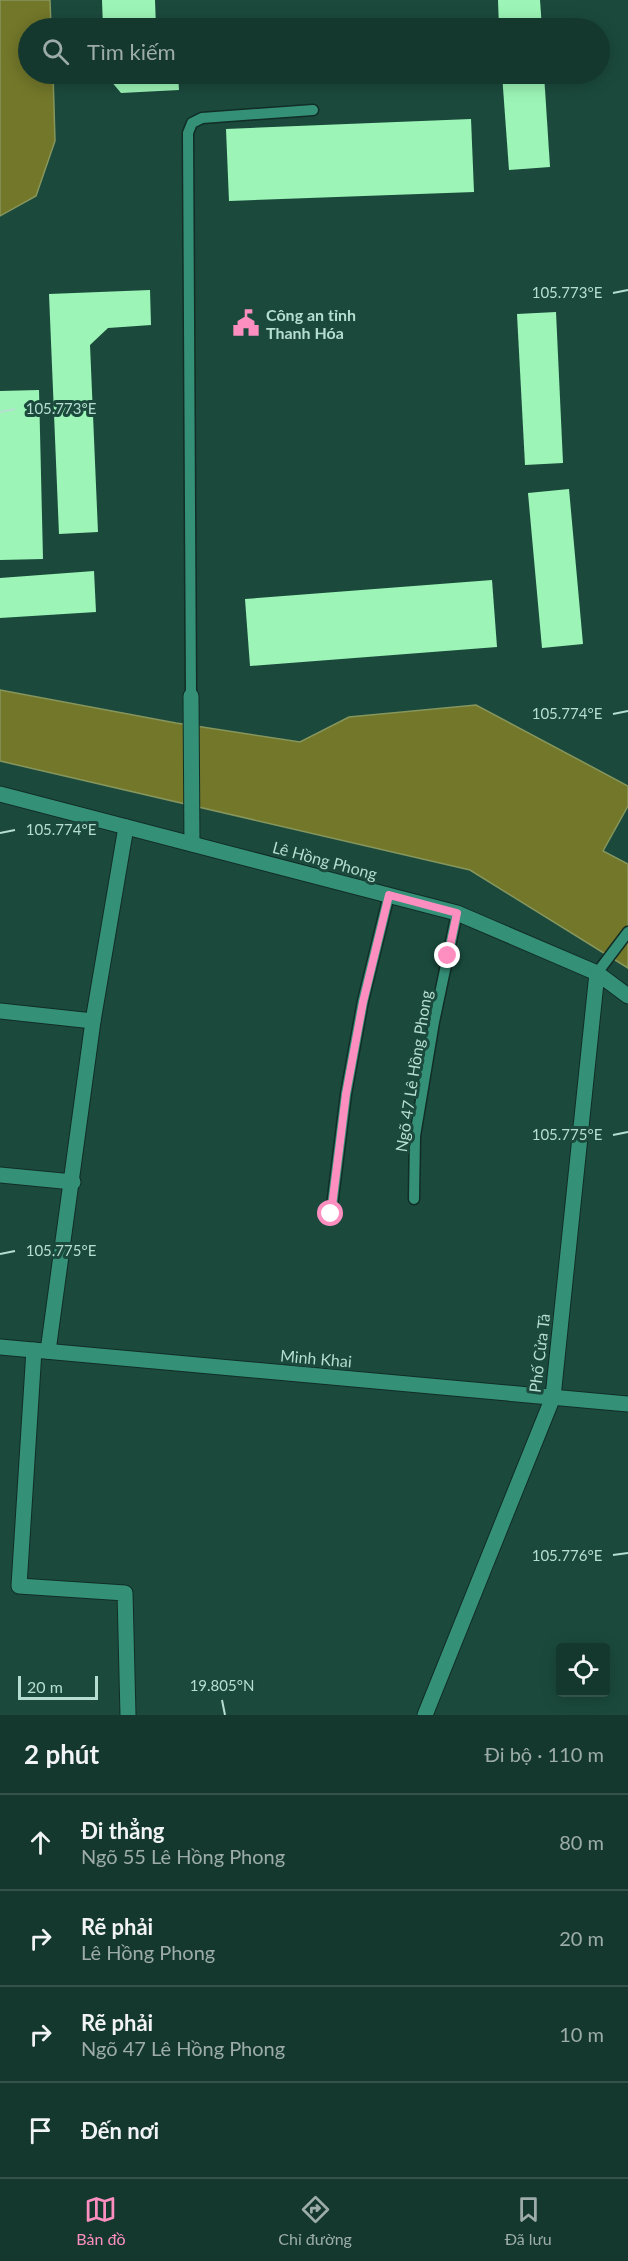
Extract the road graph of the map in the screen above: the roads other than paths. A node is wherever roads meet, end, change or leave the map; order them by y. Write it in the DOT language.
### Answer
graph roads {
  1 [pos="313,110"];
  2 [pos="191,696"];
  3 [pos="0,794"];
  4 [pos="126,827"];
  5 [pos="192,844"];
  6 [pos="389,895"];
  7 [pos="457,913"];
  8 [pos="628,932"];
  9 [pos="597,973"];
  10 [pos="628,996"];
  11 [pos="0,1011"];
  12 [pos="93,1021"];
  13 [pos="0,1175"];
  14 [pos="73,1182"];
  15 [pos="414,1199"];
  16 [pos="331,1214"];
  17 [pos="0,1347"];
  18 [pos="41,1351"];
  19 [pos="553,1397"];
  20 [pos="628,1404"];
  21 [pos="128,1715"];
  22 [pos="425,1715"];
  1 -- 2 [label="lane"];
  2 -- 5 [label="street"];
  3 -- 4 [label="street, Lê Hồng Phong"];
  4 -- 5 [label="street, Lê Hồng Phong"];
  4 -- 12 [label="street"];
  5 -- 6 [label="street, Lê Hồng Phong"];
  6 -- 7 [label="street, Lê Hồng Phong"];
  6 -- 16 [label="lane"];
  7 -- 9 [label="street, Lê Hồng Phong"];
  7 -- 15 [label="lane, Ngõ 47 Lê Hồng Phong"];
  8 -- 9 [label="lane"];
  9 -- 10 [label="street, Lê Hồng Phong"];
  9 -- 19 [label="street, Phố Cửa Tả"];
  11 -- 12 [label="street"];
  12 -- 14 [label="street"];
  13 -- 14 [label="street"];
  14 -- 18 [label="street"];
  17 -- 18 [label="street, Minh Khai"];
  18 -- 19 [label="street, Minh Khai"];
  18 -- 21 [label="street"];
  19 -- 20 [label="street, Minh Khai"];
  19 -- 22 [label="street, Phố Cửa Tả"];
}
